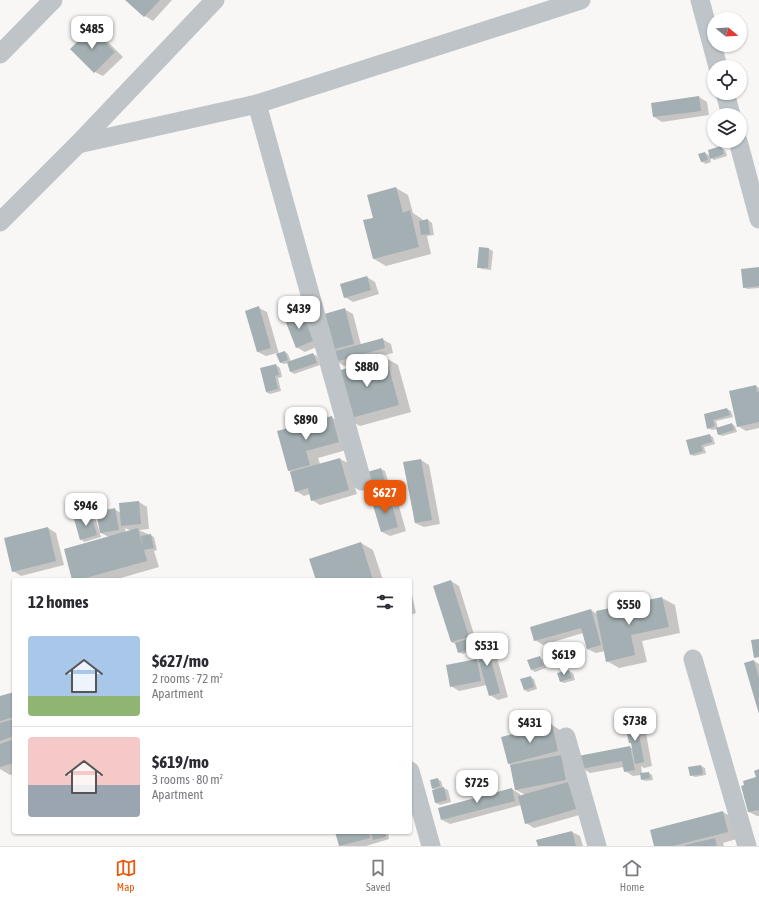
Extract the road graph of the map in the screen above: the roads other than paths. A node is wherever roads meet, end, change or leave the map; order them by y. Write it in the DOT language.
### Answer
graph roads {
  1 [pos="53,0"];
  2 [pos="215,0"];
  3 [pos="581,0"];
  4 [pos="700,0"];
  5 [pos="0,54"];
  6 [pos="716,60"];
  7 [pos="257,104"];
  8 [pos="78,144"];
  9 [pos="740,148"];
  10 [pos="759,219"];
  11 [pos="0,222"];
  12 [pos="362,481"];
  13 [pos="693,659"];
  14 [pos="566,737"];
  15 [pos="412,778"];
  16 [pos="431,846"];
  17 [pos="597,846"];
  18 [pos="747,846"];
  1 -- 5 [label="street"];
  2 -- 8 [label="street"];
  3 -- 7 [label="street"];
  4 -- 6 [label="street"];
  7 -- 8 [label="street"];
  7 -- 12 [label="street"];
  8 -- 11 [label="street"];
  9 -- 10 [label="street"];
  13 -- 18 [label="street"];
  14 -- 17 [label="street"];
  15 -- 16 [label="street"];
}
